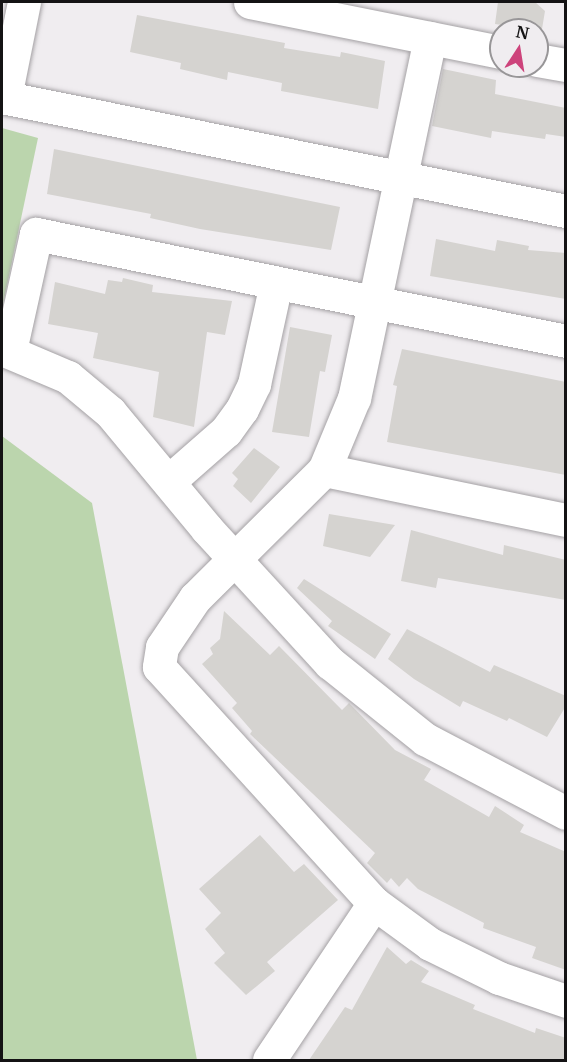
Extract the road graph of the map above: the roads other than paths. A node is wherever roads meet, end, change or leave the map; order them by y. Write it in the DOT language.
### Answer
graph roads {
  1 [pos="24,2"];
  2 [pos="250,2"];
  3 [pos="430,39"];
  4 [pos="489,50"];
  5 [pos="549,62"];
  6 [pos="566,65"];
  7 [pos="3,97"];
  8 [pos="402,178"];
  9 [pos="566,211"];
  10 [pos="276,283"];
  11 [pos="374,302"];
  12 [pos="566,341"];
  13 [pos="6,350"];
  14 [pos="324,470"];
  15 [pos="169,481"];
  16 [pos="566,520"];
  17 [pos="235,560"];
  18 [pos="566,813"];
  19 [pos="374,903"];
  20 [pos="566,1001"];
  21 [pos="269,1060"];
  1 -- 7 [label="street"];
  2 -- 3 [label="street"];
  3 -- 4 [label="street"];
  3 -- 8 [label="street"];
  5 -- 6 [label="street"];
  7 -- 8 [label="street"];
  8 -- 9 [label="street"];
  8 -- 11 [label="street"];
  10 -- 11 [label="street"];
  10 -- 13 [label="street"];
  10 -- 15 [label="street"];
  11 -- 12 [label="street"];
  11 -- 14 [label="street"];
  13 -- 15 [label="street"];
  14 -- 16 [label="street"];
  14 -- 17 [label="street"];
  15 -- 17 [label="street"];
  17 -- 18 [label="street"];
  17 -- 19 [label="street"];
  19 -- 20 [label="street"];
  19 -- 21 [label="street"];
}
